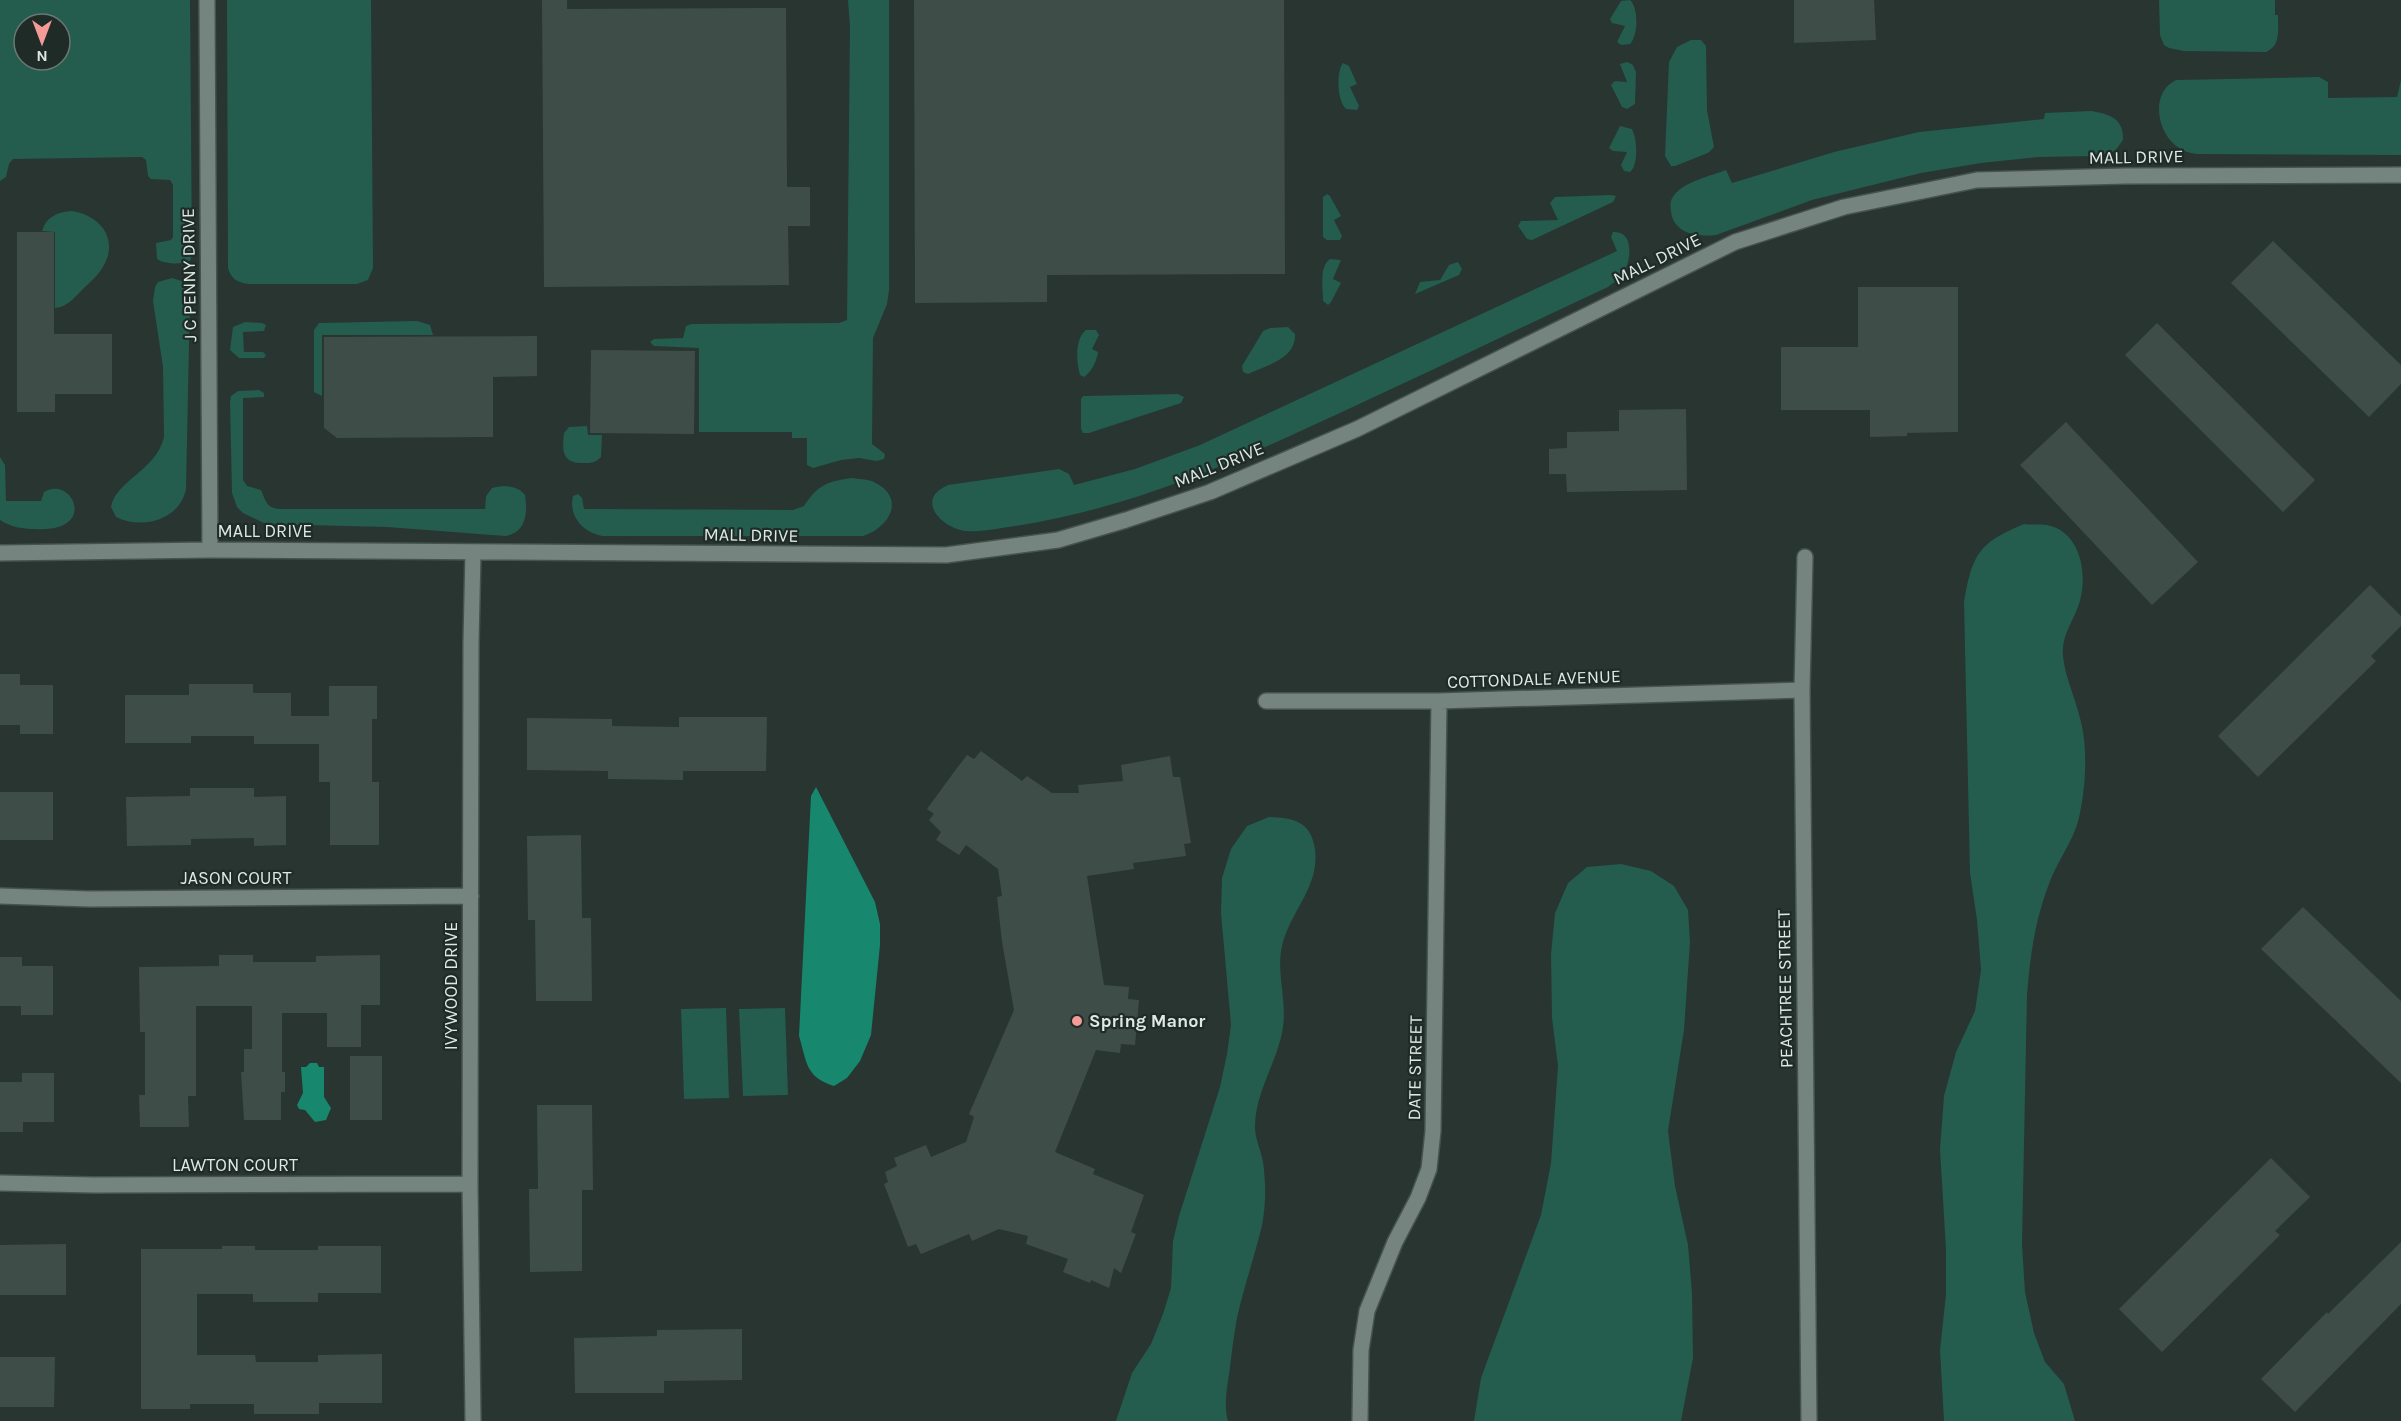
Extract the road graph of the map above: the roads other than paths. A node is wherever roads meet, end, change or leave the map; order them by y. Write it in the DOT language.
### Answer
graph roads {
  1 [pos="207,0"];
  2 [pos="2401,175"];
  3 [pos="210,550"];
  4 [pos="473,552"];
  5 [pos="0,553"];
  6 [pos="1805,558"];
  7 [pos="1802,690"];
  8 [pos="1266,701"];
  9 [pos="1438,701"];
  10 [pos="0,896"];
  11 [pos="471,896"];
  12 [pos="0,1183"];
  13 [pos="470,1184"];
  14 [pos="472,1421"];
  15 [pos="1360,1421"];
  16 [pos="1809,1421"];
  1 -- 3 [label="street, J C PENNY DRIVE"];
  2 -- 4 [label="street, MALL DRIVE"];
  3 -- 4 [label="street, MALL DRIVE"];
  3 -- 5 [label="street, MALL DRIVE"];
  4 -- 11 [label="street, IVYWOOD DRIVE"];
  6 -- 7 [label="street, PEACHTREE STREET"];
  7 -- 9 [label="street, COTTONDALE AVENUE"];
  7 -- 16 [label="street, PEACHTREE STREET"];
  8 -- 9 [label="street, COTTONDALE AVENUE"];
  9 -- 15 [label="street, DATE STREET"];
  10 -- 11 [label="street, JASON COURT"];
  11 -- 13 [label="street, IVYWOOD DRIVE"];
  12 -- 13 [label="street, LAWTON COURT"];
  13 -- 14 [label="street, IVYWOOD DRIVE"];
}
